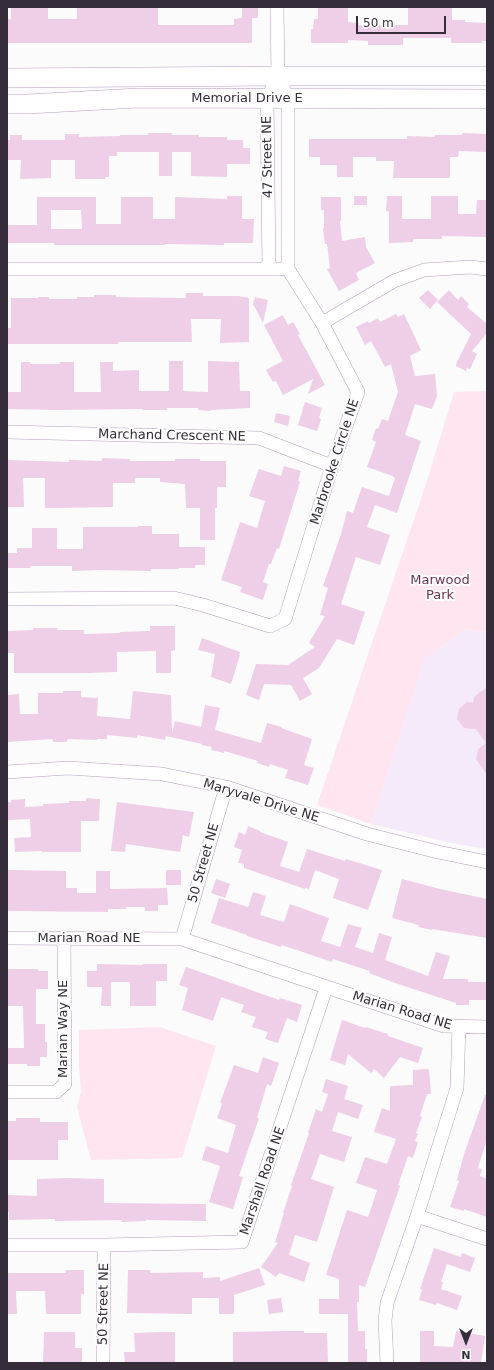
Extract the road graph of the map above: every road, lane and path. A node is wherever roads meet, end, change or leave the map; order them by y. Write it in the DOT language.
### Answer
graph roads {
  1 [pos="277,7"];
  2 [pos="278,76"];
  3 [pos="487,76"];
  4 [pos="7,78"];
  5 [pos="267,99"];
  6 [pos="288,99"];
  7 [pos="487,99"];
  8 [pos="7,104"];
  9 [pos="269,268"];
  10 [pos="7,269"];
  11 [pos="288,269"];
  12 [pos="487,269"];
  13 [pos="322,324"];
  14 [pos="7,432"];
  15 [pos="332,466"];
  16 [pos="7,599"];
  17 [pos="7,772"];
  18 [pos="226,787"];
  19 [pos="487,862"];
  20 [pos="7,938"];
  21 [pos="64,938"];
  22 [pos="182,939"];
  23 [pos="326,988"];
  24 [pos="458,1027"];
  25 [pos="487,1027"];
  26 [pos="7,1092"];
  27 [pos="417,1216"];
  28 [pos="487,1239"];
  29 [pos="7,1245"];
  30 [pos="104,1245"];
  31 [pos="103,1363"];
  32 [pos="387,1363"];
  1 -- 2 [label="street"];
  2 -- 3 [label="main road, Memorial Drive E"];
  2 -- 4 [label="main road, Memorial Drive E"];
  2 -- 5 [label="street, 47 Street NE"];
  2 -- 6 [label="street, 47 Street NE"];
  5 -- 6 [label="main road, Memorial Drive E"];
  5 -- 8 [label="main road, Memorial Drive E"];
  5 -- 9 [label="street, 47 Street NE"];
  6 -- 7 [label="main road, Memorial Drive E"];
  6 -- 11 [label="street, 47 Street NE"];
  9 -- 10 [label="street"];
  9 -- 11 [label="street"];
  11 -- 13 [label="street, Marbrooke Circle NE"];
  12 -- 13 [label="street"];
  13 -- 15 [label="street, Marbrooke Circle NE"];
  14 -- 15 [label="street, Marchand Crescent NE"];
  15 -- 16 [label="street, Marbrooke Circle NE"];
  17 -- 18 [label="street, Maryvale Drive NE"];
  18 -- 19 [label="street, Maryvale Drive NE"];
  18 -- 22 [label="street, 50 Street NE"];
  20 -- 21 [label="street, Marian Road NE"];
  21 -- 22 [label="street, Marian Road NE"];
  21 -- 26 [label="street, Marian Way NE"];
  22 -- 23 [label="street, Marian Road NE"];
  23 -- 24 [label="street, Marian Road NE"];
  23 -- 30 [label="street, Marshall Road NE"];
  24 -- 25 [label="street"];
  24 -- 27 [label="street, Marian Road NE"];
  27 -- 28 [label="street"];
  27 -- 32 [label="street, Marian Road NE"];
  29 -- 30 [label="street, Marshall Road NE"];
  30 -- 31 [label="street, 50 Street NE"];
}
